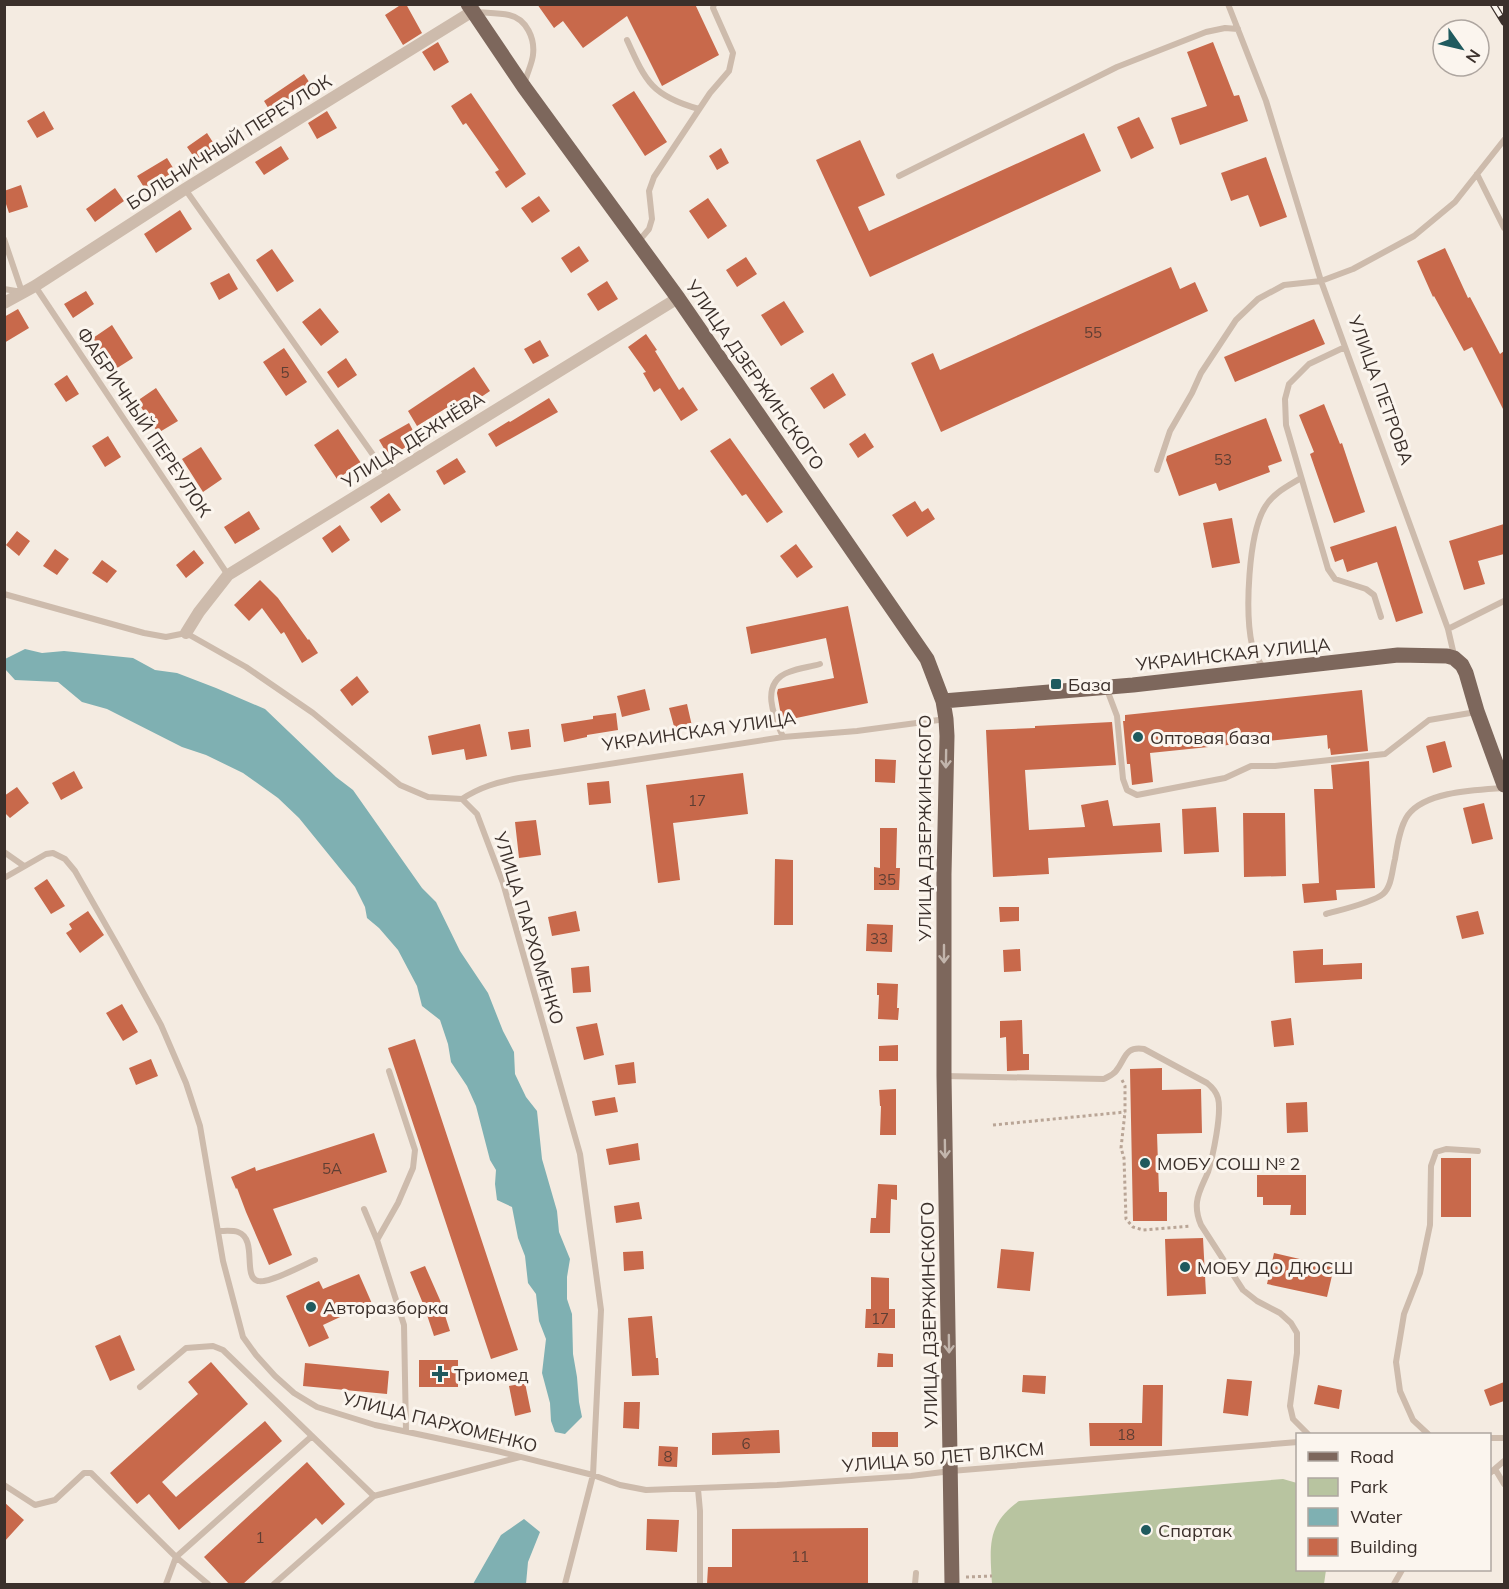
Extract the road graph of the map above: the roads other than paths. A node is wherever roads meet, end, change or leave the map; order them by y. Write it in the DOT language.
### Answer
graph roads {
  1 [pos="714,4"];
  2 [pos="1228,4"];
  3 [pos="470,8"];
  4 [pos="1238,29"];
  5 [pos="627,40"];
  6 [pos="524,87"];
  7 [pos="699,109"];
  8 [pos="1504,140"];
  9 [pos="1477,174"];
  10 [pos="899,176"];
  11 [pos="185,189"];
  12 [pos="1504,228"];
  13 [pos="4,240"];
  14 [pos="637,243"];
  15 [pos="1321,281"];
  16 [pos="35,286"];
  17 [pos="4,289"];
  18 [pos="22,292"];
  19 [pos="678,298"];
  20 [pos="4,303"];
  21 [pos="1345,347"];
  22 [pos="1157,470"];
  23 [pos="388,477"];
  24 [pos="1301,478"];
  25 [pos="228,575"];
  26 [pos="4,594"];
  27 [pos="1504,601"];
  28 [pos="1381,617"];
  29 [pos="1448,629"];
  30 [pos="186,633"];
  31 [pos="1454,658"];
  32 [pos="820,664"];
  33 [pos="1265,670"];
  34 [pos="1106,687"];
  35 [pos="943,701"];
  36 [pos="1477,711"];
  37 [pos="946,719"];
  38 [pos="783,737"];
  39 [pos="1504,786"];
  40 [pos="462,799"];
  41 [pos="4,852"];
  42 [pos="24,866"];
  43 [pos="4,878"];
  44 [pos="1326,914"];
  45 [pos="389,1071"];
  46 [pos="944,1076"];
  47 [pos="1479,1151"];
  48 [pos="364,1209"];
  49 [pos="219,1231"];
  50 [pos="376,1240"];
  51 [pos="315,1260"];
  52 [pos="140,1387"];
  53 [pos="406,1431"];
  54 [pos="1307,1433"];
  55 [pos="1427,1433"];
  56 [pos="312,1436"];
  57 [pos="1296,1443"];
  58 [pos="520,1456"];
  59 [pos="1504,1461"];
  60 [pos="951,1471"];
  61 [pos="1492,1471"];
  62 [pos="593,1475"];
  63 [pos="1504,1484"];
  64 [pos="4,1485"];
  65 [pos="698,1489"];
  66 [pos="374,1496"];
  67 [pos="176,1557"];
  68 [pos="916,1573"];
  69 [pos="952,1581"];
  70 [pos="166,1584"];
  71 [pos="208,1584"];
  72 [pos="274,1584"];
  73 [pos="565,1584"];
  74 [pos="700,1584"];
  75 [pos="915,1584"];
  1 -- 7 [label="lane"];
  2 -- 4 [label="lane, УЛИЦА ПЕТРОВА"];
  3 -- 6 [label="main road, УЛИЦА ДЗЕРЖИНСКОГО"];
  3 -- 6 [label="lane"];
  3 -- 11 [label="street, БОЛЬНИЧНЫЙ ПЕРЕУЛОК"];
  4 -- 10 [label="lane"];
  4 -- 15 [label="lane, УЛИЦА ПЕТРОВА"];
  5 -- 7 [label="lane"];
  6 -- 14 [label="main road, УЛИЦА ДЗЕРЖИНСКОГО"];
  7 -- 14 [label="lane"];
  8 -- 9 [label="lane"];
  9 -- 12 [label="lane"];
  9 -- 15 [label="lane"];
  11 -- 16 [label="street, БОЛЬНИЧНЫЙ ПЕРЕУЛОК"];
  11 -- 23 [label="lane"];
  13 -- 18 [label="lane"];
  14 -- 19 [label="main road, УЛИЦА ДЗЕРЖИНСКОГО"];
  15 -- 21 [label="lane, УЛИЦА ПЕТРОВА"];
  15 -- 22 [label="lane"];
  16 -- 18 [label="street, БОЛЬНИЧНЫЙ ПЕРЕУЛОК"];
  16 -- 25 [label="lane, ФАБРИЧНЫЙ ПЕРЕУЛОК"];
  17 -- 18 [label="lane"];
  18 -- 20 [label="street, БОЛЬНИЧНЫЙ ПЕРЕУЛОК"];
  19 -- 23 [label="street, УЛИЦА ДЕЖНЁВА"];
  19 -- 35 [label="main road, УЛИЦА ДЗЕРЖИНСКОГО"];
  21 -- 24 [label="lane"];
  21 -- 29 [label="lane, УЛИЦА ПЕТРОВА"];
  23 -- 25 [label="street, УЛИЦА ДЕЖНЁВА"];
  24 -- 28 [label="lane"];
  24 -- 33 [label="lane"];
  25 -- 30 [label="street, УЛИЦА ДЕЖНЁВА"];
  26 -- 30 [label="lane"];
  27 -- 29 [label="lane"];
  29 -- 31 [label="lane, УЛИЦА ПЕТРОВА"];
  30 -- 40 [label="lane"];
  31 -- 33 [label="main road, УКРАИНСКАЯ УЛИЦА"];
  31 -- 36 [label="main road, УЛИЦА ПЕТРОВА"];
  32 -- 38 [label="lane"];
  33 -- 34 [label="main road, УКРАИНСКАЯ УЛИЦА"];
  34 -- 35 [label="main road, УКРАИНСКАЯ УЛИЦА"];
  34 -- 36 [label="lane"];
  35 -- 37 [label="main road, УЛИЦА ДЗЕРЖИНСКОГО"];
  36 -- 39 [label="main road, УЛИЦА ПЕТРОВА"];
  37 -- 38 [label="lane, УКРАИНСКАЯ УЛИЦА"];
  37 -- 46 [label="main road, УЛИЦА ДЗЕРЖИНСКОГО, one-way"];
  38 -- 40 [label="lane, УКРАИНСКАЯ УЛИЦА"];
  39 -- 44 [label="lane"];
  40 -- 62 [label="lane, УЛИЦА ПАРХОМЕНКО"];
  41 -- 42 [label="lane"];
  42 -- 43 [label="lane, УЛИЦА ПАРХОМЕНКО"];
  42 -- 49 [label="lane, УЛИЦА ПАРХОМЕНКО"];
  45 -- 50 [label="lane"];
  46 -- 54 [label="lane"];
  46 -- 60 [label="main road, УЛИЦА ДЗЕРЖИНСКОГО, one-way"];
  47 -- 55 [label="lane"];
  48 -- 50 [label="lane"];
  49 -- 51 [label="lane"];
  49 -- 53 [label="lane, УЛИЦА ПАРХОМЕНКО"];
  50 -- 53 [label="lane"];
  52 -- 56 [label="lane"];
  53 -- 58 [label="lane, УЛИЦА ПАРХОМЕНКО"];
  56 -- 66 [label="lane"];
  56 -- 67 [label="lane"];
  57 -- 60 [label="lane, УЛИЦА 50 ЛЕТ ВЛКСМ"];
  58 -- 62 [label="lane, УЛИЦА ПАРХОМЕНКО"];
  58 -- 66 [label="lane"];
  59 -- 61 [label="lane"];
  60 -- 65 [label="lane, УЛИЦА 50 ЛЕТ ВЛКСМ"];
  60 -- 69 [label="main road, УЛИЦА ДЗЕРЖИНСКОГО"];
  61 -- 63 [label="lane"];
  62 -- 65 [label="lane, УЛИЦА 50 ЛЕТ ВЛКСМ"];
  62 -- 73 [label="lane, УЛИЦА ПАРХОМЕНКО"];
  64 -- 67 [label="lane"];
  65 -- 74 [label="lane"];
  66 -- 72 [label="lane"];
  67 -- 70 [label="lane"];
  67 -- 71 [label="lane"];
  68 -- 75 [label="lane"];
}
